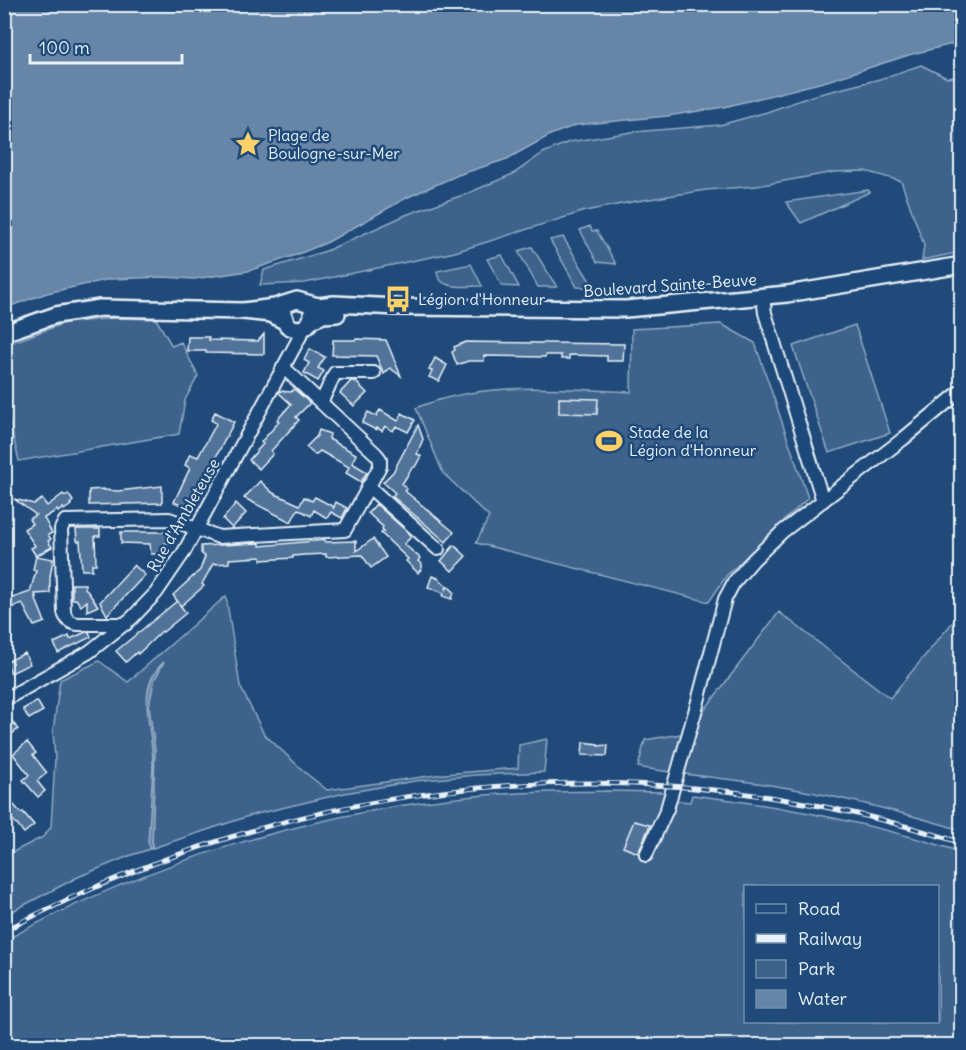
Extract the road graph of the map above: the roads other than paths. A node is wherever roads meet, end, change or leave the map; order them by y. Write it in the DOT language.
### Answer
graph roads {
  1 [pos="962,267"];
  2 [pos="763,302"];
  3 [pos="289,303"];
  4 [pos="307,303"];
  5 [pos="243,310"];
  6 [pos="286,323"];
  7 [pos="308,324"];
  8 [pos="4,333"];
  9 [pos="291,350"];
  10 [pos="282,367"];
  11 [pos="374,373"];
  12 [pos="962,390"];
  13 [pos="321,403"];
  14 [pos="369,486"];
  15 [pos="823,501"];
  16 [pos="196,529"];
  17 [pos="438,549"];
  18 [pos="126,624"];
  19 [pos="6,695"];
  20 [pos="646,855"];
  1 -- 2 [label="main road, Boulevard Sainte-Beuve"];
  2 -- 4 [label="main road, Boulevard Sainte-Beuve"];
  2 -- 7 [label="main road, Boulevard Sainte-Beuve"];
  2 -- 15 [label="street"];
  3 -- 4 [label="main road"];
  3 -- 5 [label="main road"];
  3 -- 6 [label="main road"];
  4 -- 7 [label="main road"];
  5 -- 6 [label="main road"];
  5 -- 8 [label="main road"];
  6 -- 7 [label="main road"];
  6 -- 9 [label="street"];
  7 -- 9 [label="street, Rue d'Ambleteuse"];
  9 -- 10 [label="street, Rue d'Ambleteuse"];
  10 -- 13 [label="street"];
  10 -- 16 [label="street, Rue d'Ambleteuse"];
  11 -- 13 [label="street"];
  12 -- 15 [label="street"];
  13 -- 14 [label="street"];
  14 -- 16 [label="street"];
  14 -- 17 [label="street"];
  15 -- 20 [label="street"];
  16 -- 18 [label="street, Rue d'Ambleteuse"];
  16 -- 18 [label="street"];
  18 -- 19 [label="street, Rue d'Ambleteuse"];
}
